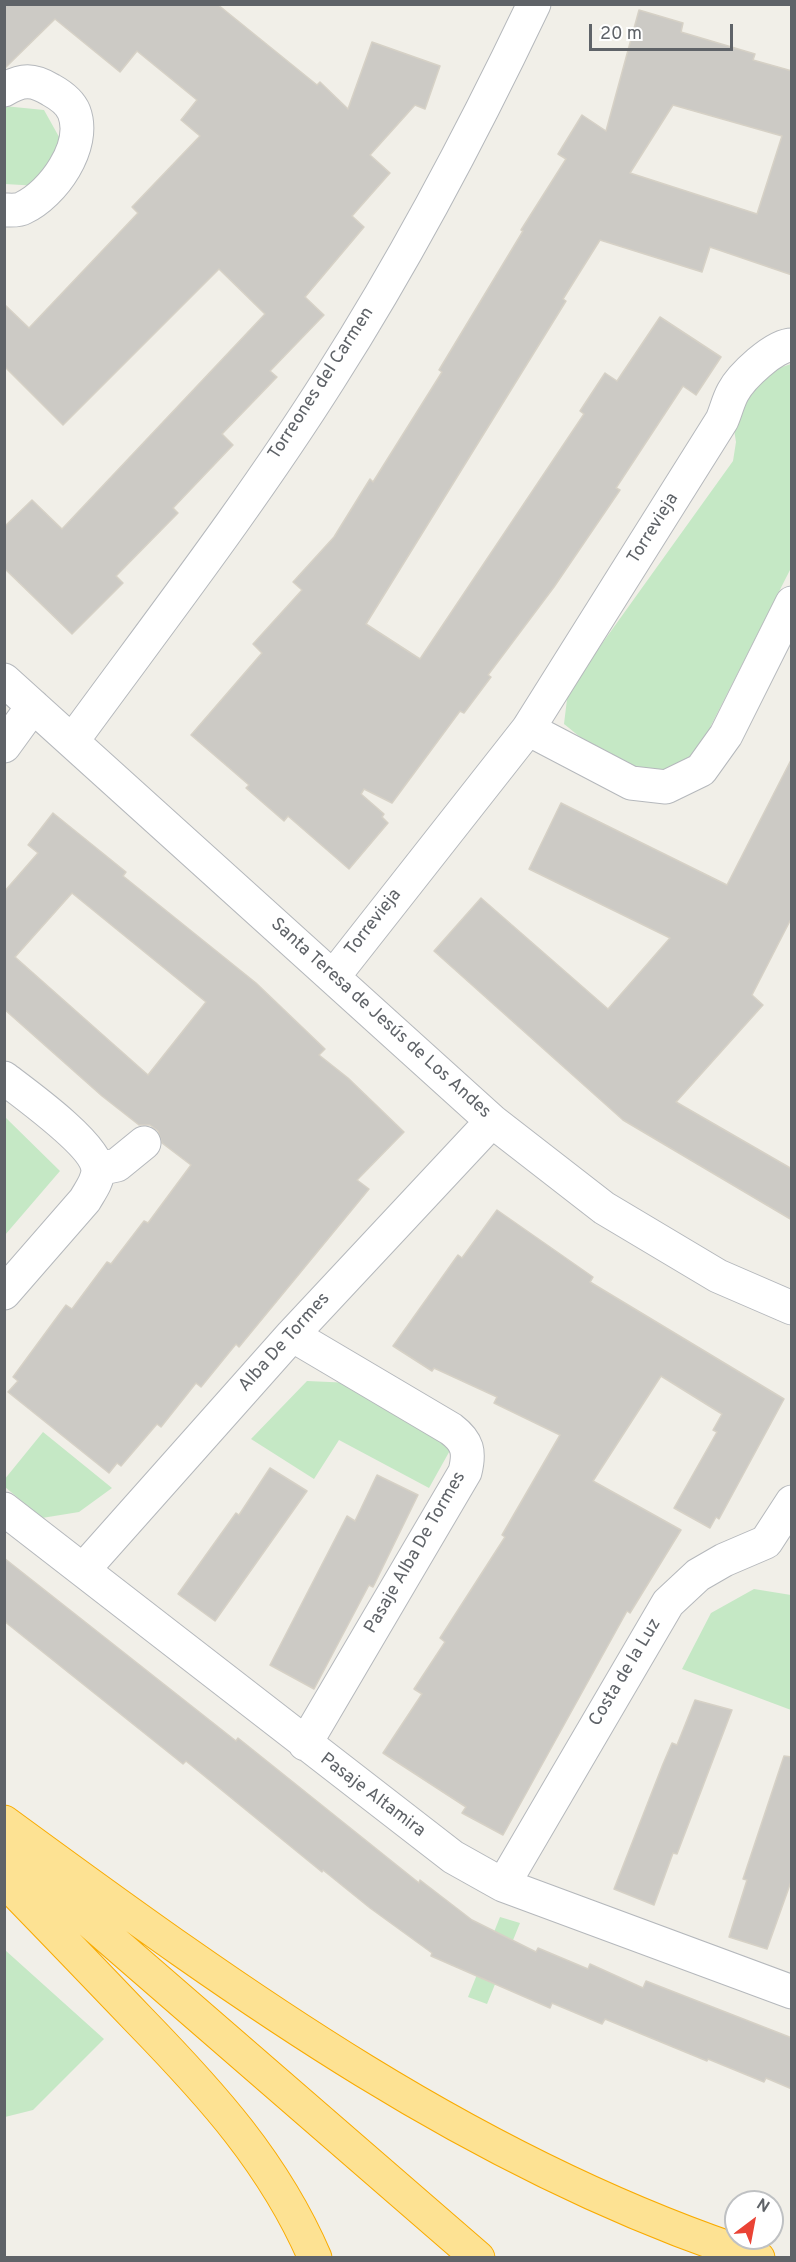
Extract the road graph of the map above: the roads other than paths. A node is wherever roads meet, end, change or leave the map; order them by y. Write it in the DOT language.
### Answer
graph roads {
  1 [pos="534,4"];
  2 [pos="4,90"];
  3 [pos="4,210"];
  4 [pos="792,345"];
  5 [pos="792,603"];
  6 [pos="4,680"];
  7 [pos="33,706"];
  8 [pos="528,729"];
  9 [pos="73,740"];
  10 [pos="4,746"];
  11 [pos="333,977"];
  12 [pos="4,1078"];
  13 [pos="492,1121"];
  14 [pos="144,1143"];
  15 [pos="98,1169"];
  16 [pos="4,1293"];
  17 [pos="792,1308"];
  18 [pos="292,1335"];
  19 [pos="792,1502"];
  20 [pos="4,1509"];
  21 [pos="779,1547"];
  22 [pos="83,1570"];
  23 [pos="305,1744"];
  24 [pos="4,1822"];
  25 [pos="4,1847"];
  26 [pos="4,1880"];
  27 [pos="503,1885"];
  28 [pos="791,1991"];
  29 [pos="315,2258"];
  30 [pos="478,2258"];
  31 [pos="758,2258"];
  1 -- 9 [label="street, Torreones del Carmen"];
  2 -- 3 [label="street"];
  4 -- 8 [label="street, Torrevieja"];
  5 -- 8 [label="street"];
  6 -- 7 [label="street, Santa Teresa de Jesús de Los Andes"];
  7 -- 9 [label="street, Santa Teresa de Jesús de Los Andes"];
  7 -- 10 [label="street"];
  8 -- 11 [label="street, Torrevieja"];
  9 -- 11 [label="street, Santa Teresa de Jesús de Los Andes"];
  11 -- 13 [label="street, Santa Teresa de Jesús de Los Andes"];
  12 -- 15 [label="street"];
  13 -- 17 [label="street, Santa Teresa de Jesús de Los Andes"];
  13 -- 18 [label="street, Alba De Tormes"];
  14 -- 15 [label="street"];
  15 -- 16 [label="street"];
  18 -- 22 [label="street, Alba De Tormes"];
  18 -- 23 [label="street, Pasaje Alba De Tormes"];
  19 -- 21 [label="street, Costa de la Luz"];
  20 -- 22 [label="street, Pasaje Altamira"];
  21 -- 27 [label="street, Costa de la Luz"];
  22 -- 23 [label="street, Pasaje Altamira"];
  23 -- 27 [label="street, Pasaje Altamira"];
  24 -- 31 [label="highway"];
  25 -- 30 [label="highway"];
  26 -- 29 [label="highway"];
  27 -- 28 [label="street, Pasaje Altamira"];
}
